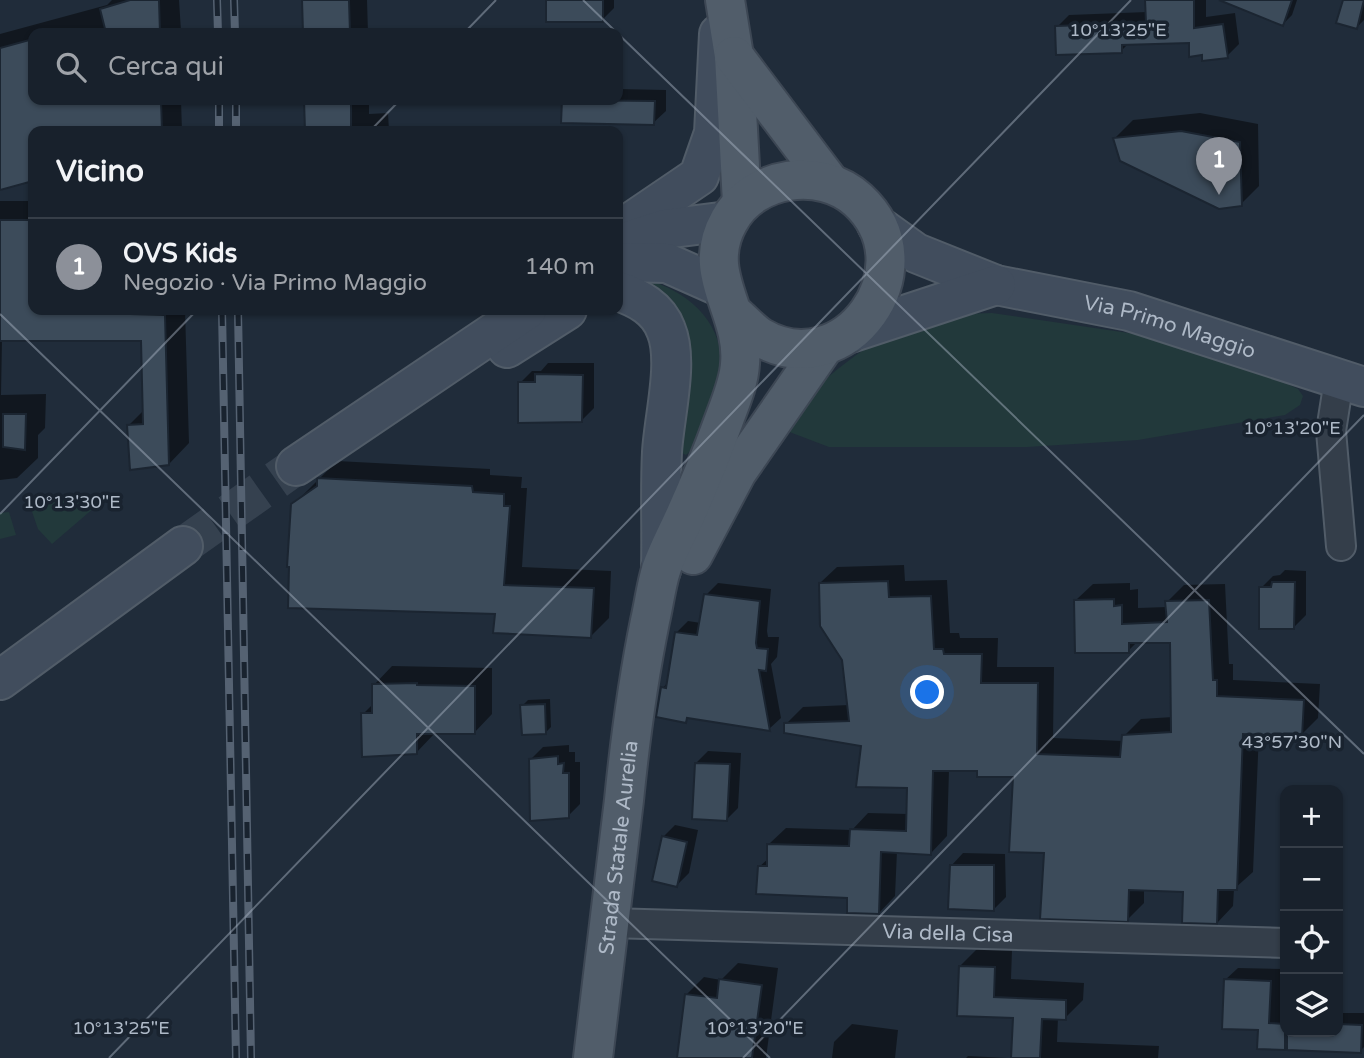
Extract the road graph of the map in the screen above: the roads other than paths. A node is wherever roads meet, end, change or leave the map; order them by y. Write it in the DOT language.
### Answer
graph roads {
  1 [pos="723,0"];
  2 [pos="734,56"];
  3 [pos="830,183"];
  4 [pos="735,212"];
  5 [pos="877,225"];
  6 [pos="623,228"];
  7 [pos="623,242"];
  8 [pos="623,262"];
  9 [pos="996,285"];
  10 [pos="623,293"];
  11 [pos="728,301"];
  12 [pos="491,315"];
  13 [pos="519,315"];
  14 [pos="559,315"];
  15 [pos="838,339"];
  16 [pos="435,370"];
  17 [pos="1352,383"];
  18 [pos="330,444"];
  19 [pos="296,466"];
  20 [pos="183,546"];
  21 [pos="1341,546"];
  22 [pos="661,570"];
  23 [pos="647,636"];
  24 [pos="0,680"];
  25 [pos="610,923"];
  26 [pos="1280,943"];
  27 [pos="593,1058"];
  1 -- 2 [label="main road"];
  1 -- 6 [label="street"];
  2 -- 3 [label="main road"];
  2 -- 4 [label="main road"];
  3 -- 4 [label="main road"];
  3 -- 5 [label="main road"];
  4 -- 7 [label="street"];
  4 -- 11 [label="main road"];
  5 -- 9 [label="street, Via Primo Maggio"];
  5 -- 15 [label="main road"];
  8 -- 11 [label="street"];
  9 -- 15 [label="street, Via Primo Maggio"];
  9 -- 17 [label="street, Via Primo Maggio"];
  10 -- 22 [label="street"];
  11 -- 15 [label="main road"];
  11 -- 22 [label="main road, Strada Statale Aurelia"];
  12 -- 16 [label="street"];
  13 -- 16 [label="street"];
  14 -- 18 [label="street"];
  15 -- 23 [label="main road, Strada Statale Aurelia"];
  16 -- 18 [label="street"];
  17 -- 21 [label="street, Via Primo Maggio"];
  18 -- 19 [label="street"];
  20 -- 24 [label="street"];
  22 -- 23 [label="main road, Strada Statale Aurelia"];
  23 -- 25 [label="main road, Strada Statale Aurelia"];
  25 -- 26 [label="street, Via della Cisa"];
  25 -- 27 [label="main road, Strada Statale Aurelia"];
}
